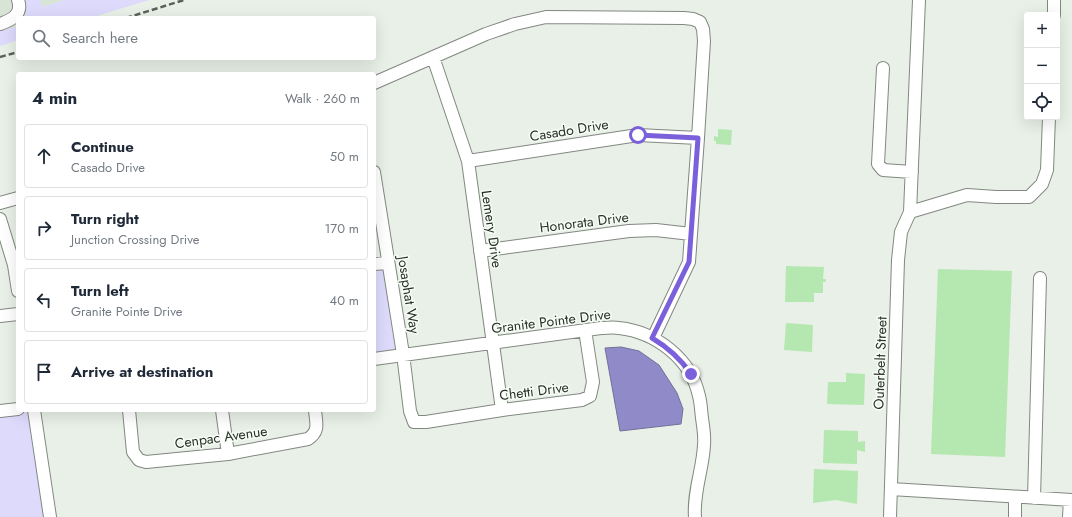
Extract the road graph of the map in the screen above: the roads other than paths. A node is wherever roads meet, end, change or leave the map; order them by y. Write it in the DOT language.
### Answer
graph roads {
  1 [pos="18,0"];
  2 [pos="919,0"];
  3 [pos="1054,0"];
  4 [pos="1054,12"];
  5 [pos="0,24"];
  6 [pos="433,57"];
  7 [pos="883,68"];
  8 [pos="376,82"];
  9 [pos="1049,120"];
  10 [pos="698,138"];
  11 [pos="468,161"];
  12 [pos="912,172"];
  13 [pos="376,185"];
  14 [pos="16,199"];
  15 [pos="0,203"];
  16 [pos="910,212"];
  17 [pos="0,219"];
  18 [pos="691,234"];
  19 [pos="480,251"];
  20 [pos="388,263"];
  21 [pos="376,264"];
  22 [pos="16,278"];
  23 [pos="1040,278"];
  24 [pos="16,314"];
  25 [pos="0,316"];
  26 [pos="585,330"];
  27 [pos="652,338"];
  28 [pos="493,343"];
  29 [pos="403,354"];
  30 [pos="376,359"];
  31 [pos="16,409"];
  32 [pos="502,410"];
  33 [pos="0,411"];
  34 [pos="34,412"];
  35 [pos="128,412"];
  36 [pos="222,412"];
  37 [pos="315,412"];
  38 [pos="414,422"];
  39 [pos="228,454"];
  40 [pos="891,489"];
  41 [pos="1016,497"];
  42 [pos="1034,498"];
  43 [pos="1071,500"];
  44 [pos="50,517"];
  45 [pos="695,517"];
  46 [pos="890,517"];
  47 [pos="1015,517"];
  48 [pos="1069,517"];
  1 -- 5 [label="street"];
  2 -- 12 [label="street"];
  3 -- 4 [label="street"];
  6 -- 8 [label="street"];
  6 -- 10 [label="street"];
  6 -- 11 [label="street, Lemery Drive"];
  7 -- 12 [label="street"];
  9 -- 16 [label="street"];
  10 -- 11 [label="street, Casado Drive"];
  10 -- 18 [label="street"];
  11 -- 19 [label="street, Lemery Drive"];
  12 -- 16 [label="street"];
  13 -- 20 [label="street, Josaphat Way"];
  14 -- 15 [label="street"];
  16 -- 40 [label="street, Outerbelt Street"];
  17 -- 22 [label="street"];
  18 -- 19 [label="street, Honorata Drive"];
  18 -- 27 [label="street"];
  19 -- 28 [label="street, Lemery Drive"];
  20 -- 21 [label="street"];
  20 -- 29 [label="street, Josaphat Way"];
  23 -- 42 [label="street"];
  24 -- 25 [label="street"];
  26 -- 27 [label="street, Granite Pointe Drive"];
  26 -- 28 [label="street, Granite Pointe Drive"];
  26 -- 32 [label="street, Chetti Drive"];
  27 -- 45 [label="street, Granite Pointe Drive"];
  28 -- 29 [label="street, Granite Pointe Drive"];
  28 -- 32 [label="street, Lemery Drive"];
  29 -- 30 [label="street, Granite Pointe Drive"];
  29 -- 38 [label="street, Josaphat Way"];
  31 -- 33 [label="street"];
  32 -- 38 [label="street, Chetti Drive"];
  34 -- 44 [label="street"];
  35 -- 39 [label="street, Cenpac Avenue"];
  36 -- 39 [label="street"];
  37 -- 39 [label="street, Cenpac Avenue"];
  40 -- 41 [label="street"];
  40 -- 46 [label="street, Outerbelt Street"];
  41 -- 42 [label="street"];
  41 -- 47 [label="street"];
  42 -- 43 [label="street"];
  43 -- 48 [label="street"];
}
